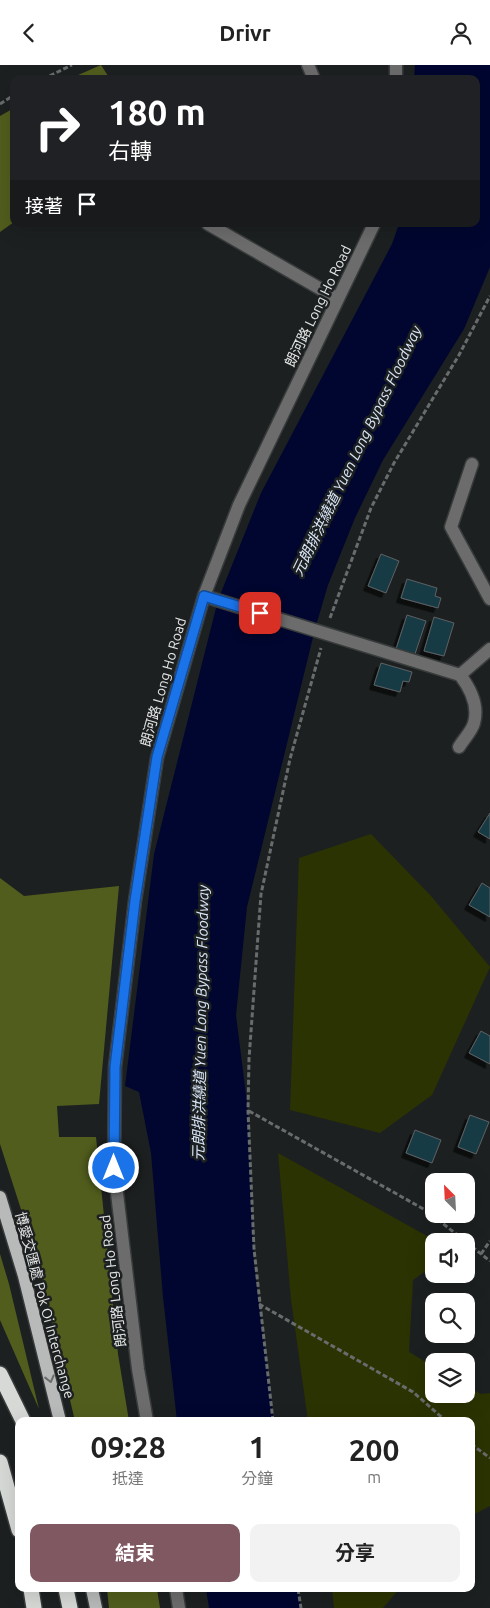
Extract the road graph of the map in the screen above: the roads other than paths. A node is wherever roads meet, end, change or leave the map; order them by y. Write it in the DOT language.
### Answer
graph roads {
  1 [pos="213,227"];
  2 [pos="373,227"];
  3 [pos="338,299"];
  4 [pos="472,464"];
  5 [pos="204,596"];
  6 [pos="490,599"];
  7 [pos="487,655"];
  8 [pos="460,675"];
  9 [pos="459,747"];
  10 [pos="0,1197"];
  11 [pos="0,1374"];
  12 [pos="21,1417"];
  13 [pos="59,1417"];
  14 [pos="146,1417"];
  15 [pos="0,1463"];
  16 [pos="15,1516"];
  17 [pos="31,1592"];
  18 [pos="67,1592"];
  19 [pos="93,1592"];
  20 [pos="176,1592"];
  21 [pos="34,1608"];
  22 [pos="70,1608"];
  23 [pos="96,1608"];
  24 [pos="179,1608"];
  1 -- 3 [label="street"];
  2 -- 3 [label="street, 朗河路 Long Ho Road"];
  3 -- 5 [label="street, 朗河路 Long Ho Road"];
  4 -- 6 [label="street"];
  5 -- 8 [label="street"];
  5 -- 14 [label="street, 朗河路 Long Ho Road"];
  7 -- 8 [label="street"];
  8 -- 9 [label="street"];
  10 -- 13 [label="main road, 博愛交匯處 Pok Oi Interchange, one-way"];
  11 -- 12 [label="highway"];
  15 -- 16 [label="highway"];
  17 -- 21 [label="highway"];
  18 -- 22 [label="highway"];
  19 -- 23 [label="main road"];
  20 -- 24 [label="street"];
}
